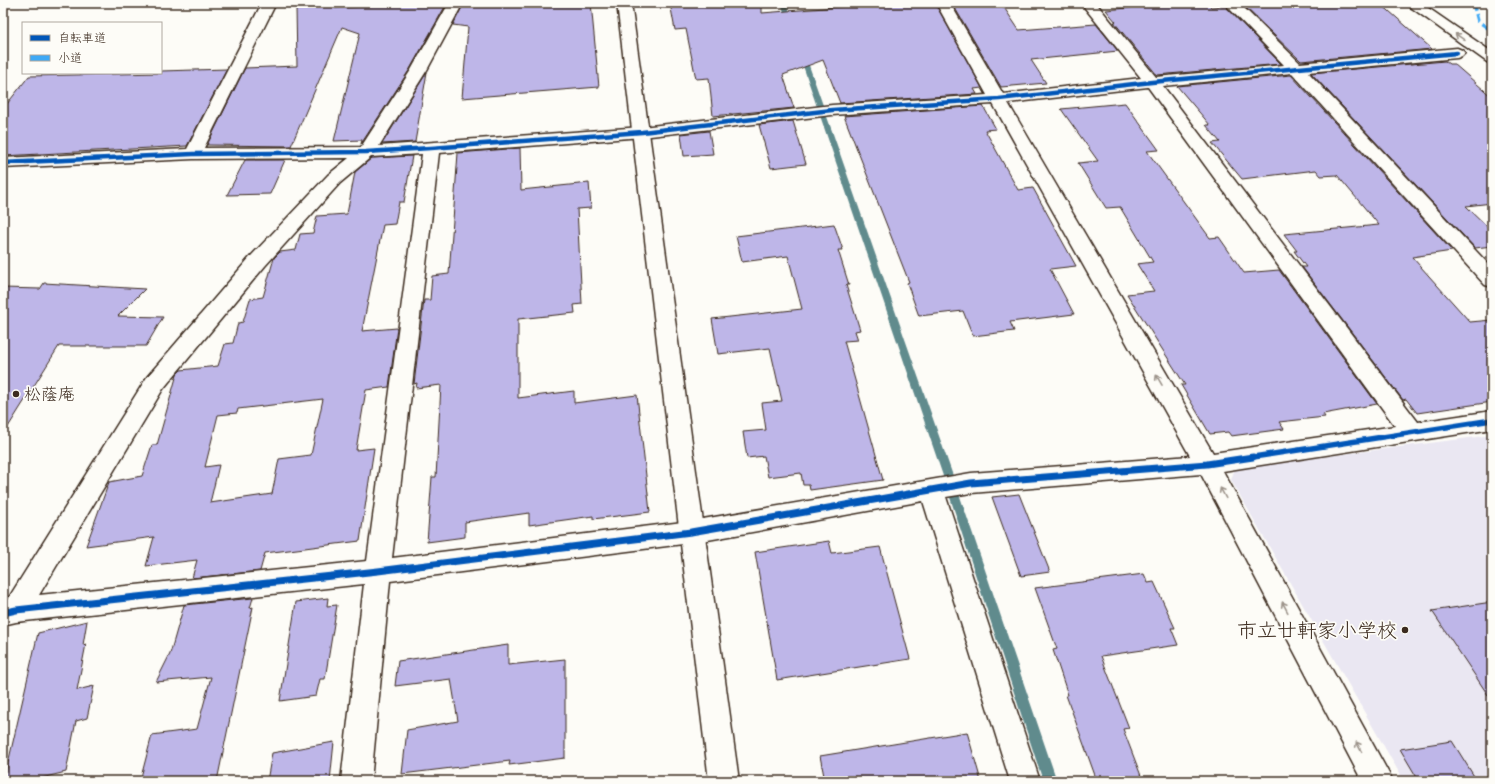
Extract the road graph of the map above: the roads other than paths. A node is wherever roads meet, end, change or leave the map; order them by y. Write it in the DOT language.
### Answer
graph roads {
  1 [pos="269,3"];
  2 [pos="456,3"];
  3 [pos="624,3"];
  4 [pos="943,3"];
  5 [pos="1088,3"];
  6 [pos="1231,3"];
  7 [pos="1412,3"];
  8 [pos="1457,53"];
  9 [pos="1492,59"];
  10 [pos="1297,69"];
  11 [pos="1152,82"];
  12 [pos="999,99"];
  13 [pos="642,132"];
  14 [pos="431,148"];
  15 [pos="366,152"];
  16 [pos="193,154"];
  17 [pos="3,163"];
  18 [pos="1492,280"];
  19 [pos="1492,420"];
  20 [pos="1412,432"];
  21 [pos="1207,464"];
  22 [pos="933,488"];
  23 [pos="691,532"];
  24 [pos="378,571"];
  25 [pos="10,612"];
  26 [pos="356,781"];
  27 [pos="724,781"];
  28 [pos="1025,781"];
  29 [pos="1378,781"];
  1 -- 16 [label="street"];
  2 -- 15 [label="street"];
  3 -- 13 [label="street"];
  4 -- 12 [label="street"];
  5 -- 11 [label="street"];
  6 -- 10 [label="street"];
  9 -- 7 [label="street, one-way"];
  8 -- 10 [label="street"];
  10 -- 11 [label="street"];
  10 -- 18 [label="street"];
  11 -- 12 [label="street"];
  11 -- 20 [label="street"];
  12 -- 13 [label="street"];
  21 -- 12 [label="street, one-way"];
  13 -- 14 [label="street"];
  13 -- 23 [label="street"];
  14 -- 15 [label="street"];
  14 -- 24 [label="street"];
  15 -- 16 [label="street"];
  15 -- 25 [label="street"];
  16 -- 17 [label="street"];
  19 -- 20 [label="street"];
  20 -- 21 [label="street"];
  21 -- 22 [label="street"];
  29 -- 21 [label="street, one-way"];
  22 -- 23 [label="street"];
  22 -- 28 [label="street"];
  23 -- 24 [label="street"];
  23 -- 27 [label="street"];
  24 -- 25 [label="street"];
  24 -- 26 [label="street"];
}
